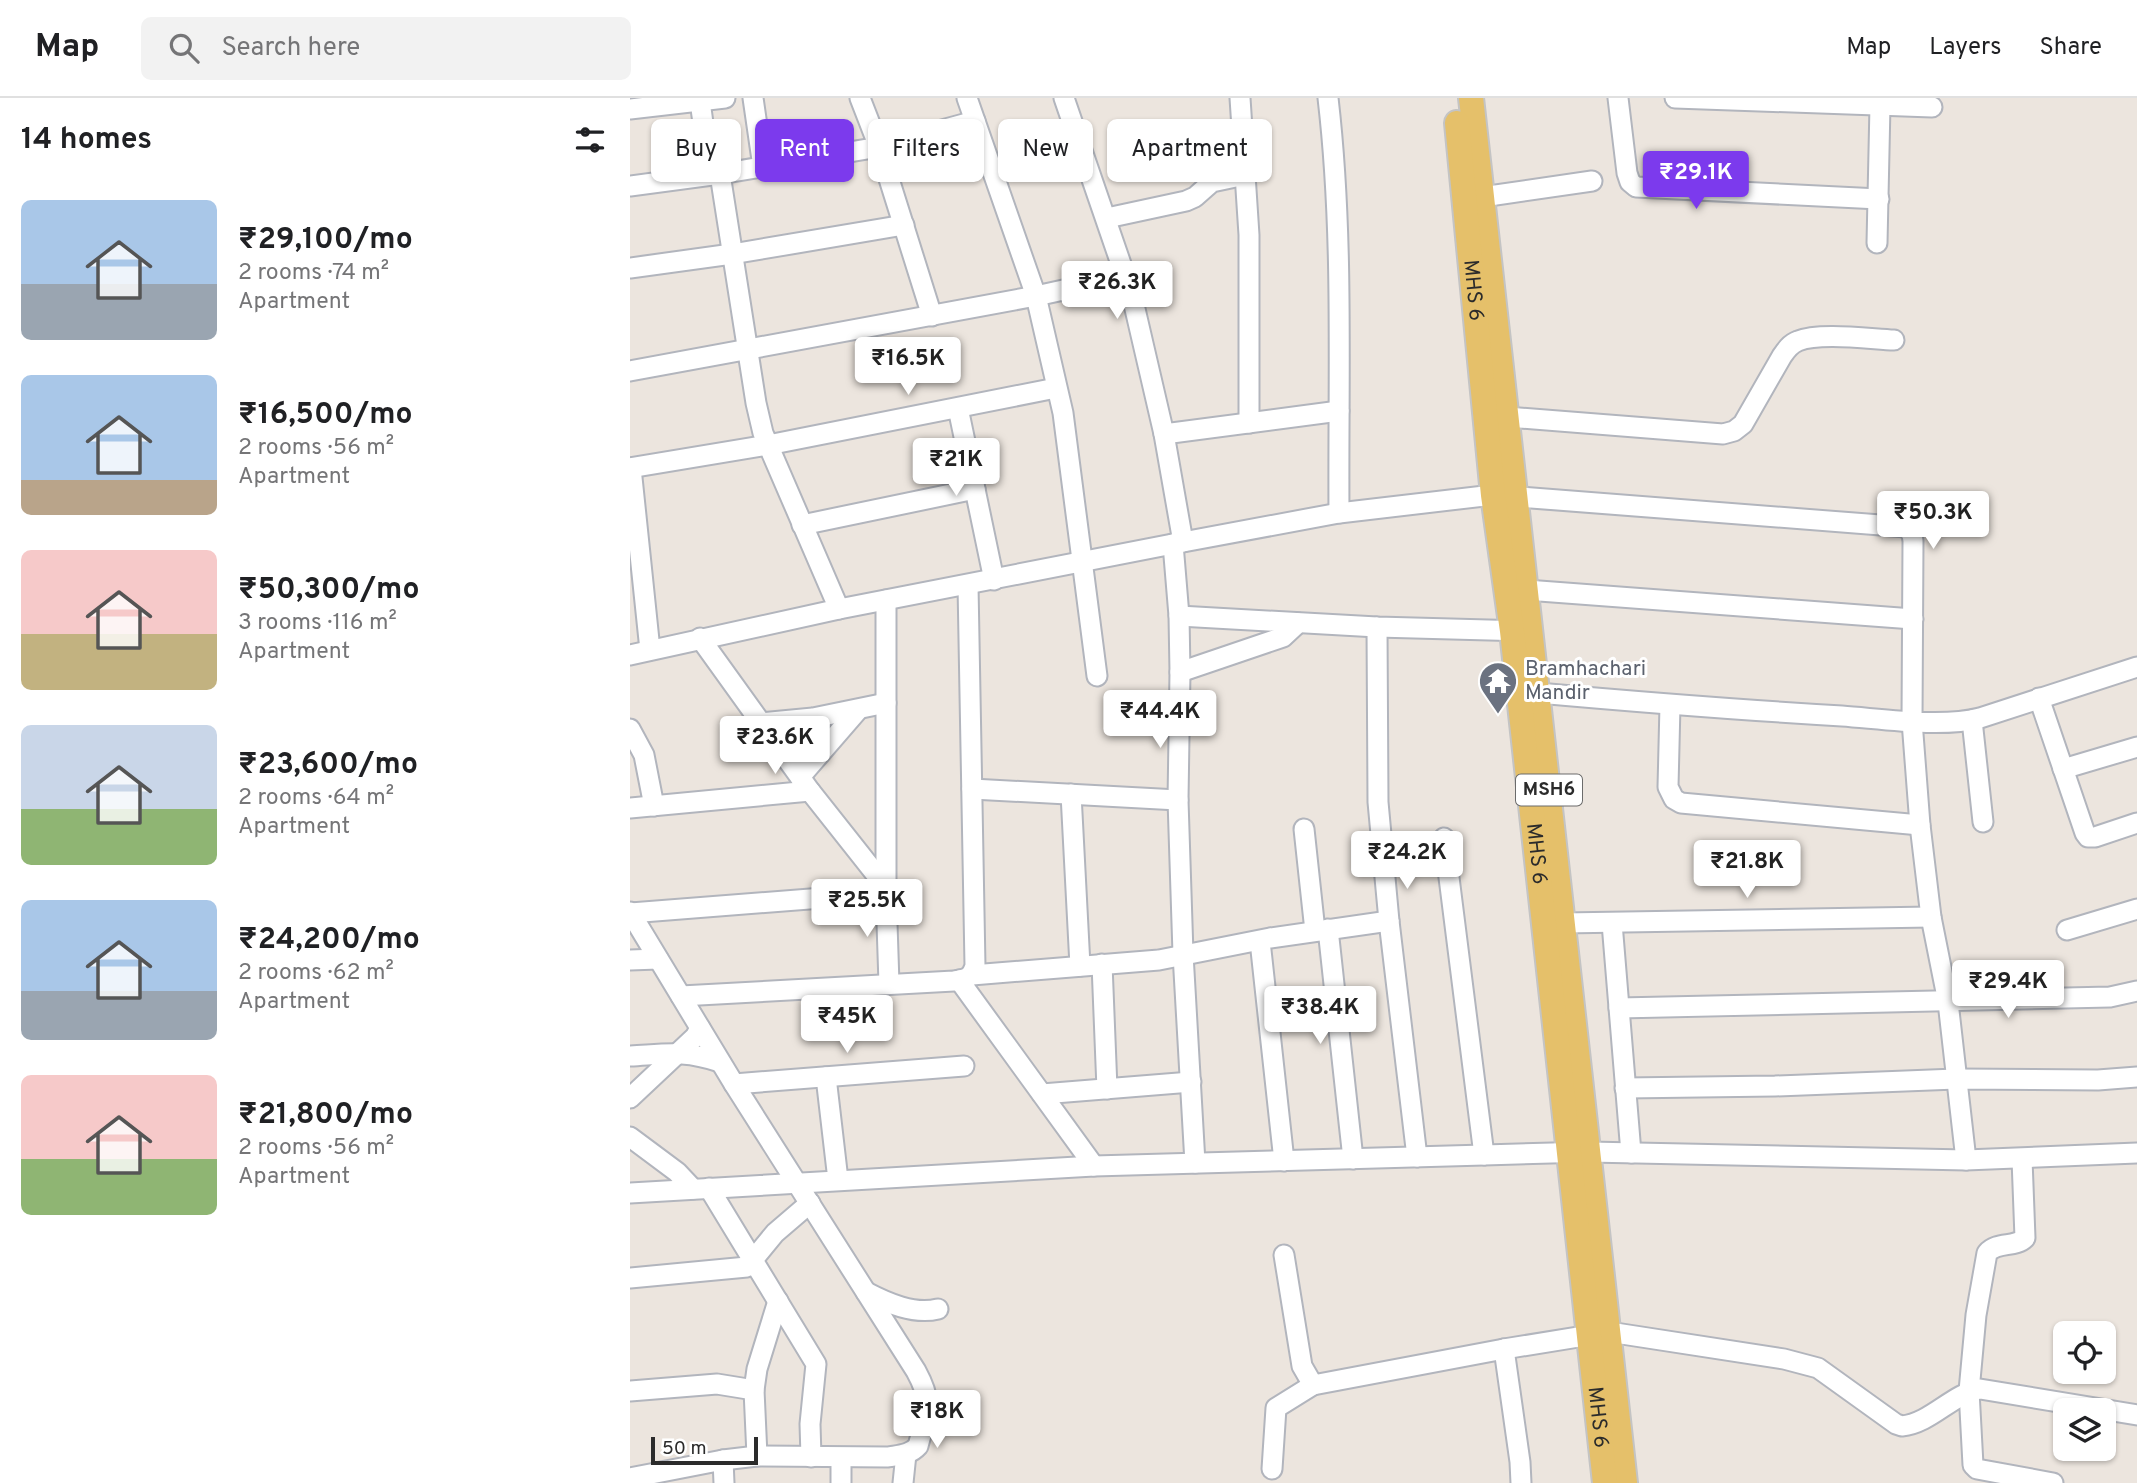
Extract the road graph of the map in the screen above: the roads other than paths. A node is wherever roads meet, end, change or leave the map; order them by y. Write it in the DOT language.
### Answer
graph roads {
  1 [pos="725,98"];
  2 [pos="753,98"];
  3 [pos="860,98"];
  4 [pos="967,98"];
  5 [pos="1064,98"];
  6 [pos="1240,98"];
  7 [pos="1328,98"];
  8 [pos="1454,98"];
  9 [pos="1471,98"];
  10 [pos="1618,98"];
  11 [pos="1675,98"];
  12 [pos="1715,99"];
  13 [pos="1792,100"];
  14 [pos="699,101"];
  15 [pos="1880,105"];
  16 [pos="1931,107"];
  17 [pos="630,109"];
  18 [pos="703,119"];
  19 [pos="756,119"];
  20 [pos="868,119"];
  21 [pos="974,119"];
  22 [pos="1241,119"];
  23 [pos="984,147"];
  24 [pos="1592,181"];
  25 [pos="658,182"];
  26 [pos="717,182"];
  27 [pos="890,182"];
  28 [pos="1212,182"];
  29 [pos="1245,182"];
  30 [pos="630,186"];
  31 [pos="1482,197"];
  32 [pos="1878,199"];
  33 [pos="1107,218"];
  34 [pos="904,225"];
  35 [pos="1877,243"];
  36 [pos="732,254"];
  37 [pos="630,268"];
  38 [pos="1126,276"];
  39 [pos="1036,296"];
  40 [pos="932,316"];
  41 [pos="1894,340"];
  42 [pos="747,351"];
  43 [pos="630,372"];
  44 [pos="1056,388"];
  45 [pos="958,408"];
  46 [pos="1339,411"];
  47 [pos="1507,417"];
  48 [pos="1249,423"];
  49 [pos="1164,433"];
  50 [pos="768,445"];
  51 [pos="631,468"];
  52 [pos="975,489"];
  53 [pos="1504,495"];
  54 [pos="1339,513"];
  55 [pos="802,525"];
  56 [pos="1178,543"];
  57 [pos="1084,562"];
  58 [pos="994,580"];
  59 [pos="968,584"];
  60 [pos="1526,590"];
  61 [pos="886,600"];
  62 [pos="839,609"];
  63 [pos="1179,617"];
  64 [pos="1913,618"];
  65 [pos="1298,623"];
  66 [pos="1377,627"];
  67 [pos="1522,631"];
  68 [pos="700,638"];
  69 [pos="650,650"];
  70 [pos="630,655"];
  71 [pos="2137,667"];
  72 [pos="1180,672"];
  73 [pos="1097,676"];
  74 [pos="1538,693"];
  75 [pos="2039,698"];
  76 [pos="886,703"];
  77 [pos="1670,705"];
  78 [pos="858,710"];
  79 [pos="1972,720"];
  80 [pos="1912,721"];
  81 [pos="761,723"];
  82 [pos="630,729"];
  83 [pos="2137,747"];
  84 [pos="2063,769"];
  85 [pos="805,784"];
  86 [pos="972,789"];
  87 [pos="1071,794"];
  88 [pos="1178,800"];
  89 [pos="654,806"];
  90 [pos="630,808"];
  91 [pos="1983,822"];
  92 [pos="886,823"];
  93 [pos="2137,823"];
  94 [pos="1920,825"];
  95 [pos="1304,829"];
  96 [pos="1444,838"];
  97 [pos="857,849"];
  98 [pos="886,890"];
  99 [pos="2137,909"];
  100 [pos="630,913"];
  101 [pos="1931,917"];
  102 [pos="1389,920"];
  103 [pos="1563,923"];
  104 [pos="1612,923"];
  105 [pos="1321,930"];
  106 [pos="2067,930"];
  107 [pos="1260,941"];
  108 [pos="1183,954"];
  109 [pos="658,959"];
  110 [pos="630,960"];
  111 [pos="1102,964"];
  112 [pos="1080,966"];
  113 [pos="965,977"];
  114 [pos="889,984"];
  115 [pos="2137,991"];
  116 [pos="681,996"];
  117 [pos="1948,1002"];
  118 [pos="1619,1008"];
  119 [pos="700,1028"];
  120 [pos="678,1052"];
  121 [pos="630,1056"];
  122 [pos="720,1062"];
  123 [pos="964,1066"];
  124 [pos="826,1077"];
  125 [pos="2137,1077"];
  126 [pos="1956,1079"];
  127 [pos="1191,1082"];
  128 [pos="734,1084"];
  129 [pos="1625,1087"];
  130 [pos="1107,1089"];
  131 [pos="1042,1094"];
  132 [pos="630,1098"];
  133 [pos="630,1137"];
  134 [pos="1579,1152"];
  135 [pos="1630,1153"];
  136 [pos="2137,1153"];
  137 [pos="1484,1155"];
  138 [pos="1417,1157"];
  139 [pos="1353,1159"];
  140 [pos="2022,1159"];
  141 [pos="1966,1160"];
  142 [pos="1284,1161"];
  143 [pos="1195,1163"];
  144 [pos="1094,1166"];
  145 [pos="838,1180"];
  146 [pos="797,1182"];
  147 [pos="701,1188"];
  148 [pos="630,1193"];
  149 [pos="810,1203"];
  150 [pos="1284,1255"];
  151 [pos="752,1262"];
  152 [pos="630,1278"];
  153 [pos="866,1293"];
  154 [pos="778,1301"];
  155 [pos="938,1309"];
  156 [pos="1599,1334"];
  157 [pos="1504,1349"];
  158 [pos="1313,1385"];
  159 [pos="754,1390"];
  160 [pos="630,1391"];
  161 [pos="1969,1391"];
  162 [pos="2137,1415"];
  163 [pos="906,1454"];
  164 [pos="757,1456"];
  165 [pos="811,1457"];
  166 [pos="841,1458"];
  167 [pos="723,1460"];
  168 [pos="1272,1469"];
  169 [pos="630,1478"];
  170 [pos="724,1483"];
  171 [pos="841,1483"];
  172 [pos="903,1483"];
  173 [pos="1521,1483"];
  174 [pos="1605,1483"];
  175 [pos="1625,1483"];
  176 [pos="2053,1483"];
  1 -- 14 [label="street"];
  2 -- 19 [label="street"];
  3 -- 20 [label="street"];
  4 -- 21 [label="street"];
  5 -- 33 [label="street"];
  6 -- 22 [label="street"];
  7 -- 46 [label="street"];
  8 -- 53 [label="main road, MHS 6"];
  9 -- 31 [label="main road, MSH6"];
  10 -- 32 [label="street"];
  11 -- 12 [label="street"];
  12 -- 13 [label="street"];
  13 -- 15 [label="street"];
  14 -- 17 [label="street"];
  14 -- 18 [label="street"];
  15 -- 16 [label="street"];
  15 -- 32 [label="street"];
  23 -- 39 [label="street"];
  24 -- 31 [label="street"];
  25 -- 30 [label="street"];
  26 -- 36 [label="street"];
  27 -- 34 [label="street"];
  28 -- 33 [label="street"];
  29 -- 48 [label="street"];
  31 -- 47 [label="main road, MSH6"];
  32 -- 35 [label="street"];
  33 -- 38 [label="street"];
  34 -- 36 [label="street"];
  34 -- 40 [label="street"];
  36 -- 37 [label="street"];
  36 -- 42 [label="street"];
  38 -- 39 [label="street"];
  38 -- 49 [label="street"];
  39 -- 40 [label="street"];
  39 -- 44 [label="street"];
  40 -- 42 [label="street"];
  41 -- 47 [label="street"];
  42 -- 43 [label="street"];
  42 -- 50 [label="street"];
  44 -- 45 [label="street"];
  44 -- 57 [label="street"];
  45 -- 50 [label="street"];
  45 -- 52 [label="street"];
  46 -- 48 [label="street"];
  46 -- 54 [label="street"];
  47 -- 53 [label="main road, MSH6"];
  48 -- 49 [label="street"];
  49 -- 56 [label="street"];
  50 -- 51 [label="street"];
  50 -- 55 [label="street"];
  51 -- 69 [label="street"];
  52 -- 55 [label="street"];
  52 -- 58 [label="street"];
  53 -- 54 [label="street"];
  53 -- 60 [label="main road, MSH6"];
  53 -- 64 [label="street"];
  53 -- 67 [label="main road, MHS 6"];
  54 -- 56 [label="street"];
  55 -- 62 [label="street"];
  56 -- 57 [label="street"];
  56 -- 63 [label="street"];
  57 -- 58 [label="street"];
  57 -- 73 [label="street"];
  58 -- 59 [label="street"];
  59 -- 61 [label="street"];
  59 -- 86 [label="street"];
  60 -- 64 [label="street"];
  60 -- 67 [label="main road, MSH6"];
  61 -- 62 [label="street"];
  61 -- 76 [label="street"];
  62 -- 68 [label="street"];
  63 -- 65 [label="street"];
  63 -- 72 [label="street"];
  64 -- 80 [label="street"];
  65 -- 66 [label="street"];
  65 -- 72 [label="street"];
  66 -- 67 [label="street"];
  66 -- 102 [label="street"];
  67 -- 74 [label="main road, MSH6"];
  67 -- 134 [label="main road, MHS 6"];
  68 -- 69 [label="street"];
  68 -- 81 [label="street"];
  69 -- 70 [label="street"];
  71 -- 75 [label="street"];
  72 -- 88 [label="street"];
  74 -- 77 [label="street"];
  74 -- 103 [label="main road, MSH6"];
  75 -- 79 [label="street"];
  75 -- 84 [label="street"];
  76 -- 78 [label="street"];
  76 -- 92 [label="street"];
  77 -- 80 [label="street"];
  77 -- 94 [label="street"];
  78 -- 81 [label="street"];
  78 -- 85 [label="street"];
  79 -- 80 [label="street"];
  79 -- 91 [label="street"];
  80 -- 94 [label="street"];
  81 -- 85 [label="street"];
  82 -- 89 [label="street"];
  83 -- 84 [label="street"];
  84 -- 93 [label="street"];
  85 -- 89 [label="street"];
  85 -- 97 [label="street"];
  86 -- 87 [label="street"];
  86 -- 113 [label="street"];
  87 -- 88 [label="street"];
  87 -- 112 [label="street"];
  88 -- 108 [label="street"];
  89 -- 90 [label="street"];
  92 -- 97 [label="street"];
  92 -- 98 [label="street"];
  94 -- 101 [label="street"];
  95 -- 105 [label="street"];
  96 -- 137 [label="street"];
  97 -- 98 [label="street"];
  98 -- 100 [label="street"];
  98 -- 114 [label="street"];
  99 -- 106 [label="street"];
  100 -- 109 [label="street"];
  101 -- 104 [label="street"];
  101 -- 117 [label="street"];
  102 -- 105 [label="street"];
  102 -- 138 [label="street"];
  103 -- 104 [label="street"];
  103 -- 134 [label="main road, MSH6"];
  104 -- 118 [label="street"];
  105 -- 107 [label="street"];
  105 -- 139 [label="street"];
  107 -- 108 [label="street"];
  107 -- 142 [label="street"];
  108 -- 111 [label="street"];
  108 -- 127 [label="street"];
  109 -- 110 [label="street"];
  109 -- 116 [label="street"];
  111 -- 112 [label="street"];
  111 -- 130 [label="street"];
  112 -- 113 [label="street"];
  113 -- 114 [label="street"];
  113 -- 131 [label="street"];
  114 -- 116 [label="street"];
  115 -- 117 [label="street"];
  116 -- 119 [label="street"];
  117 -- 118 [label="street"];
  117 -- 126 [label="street"];
  118 -- 129 [label="street"];
  119 -- 120 [label="street"];
  119 -- 122 [label="street"];
  120 -- 121 [label="street"];
  120 -- 122 [label="street"];
  120 -- 132 [label="street"];
  122 -- 128 [label="street"];
  123 -- 124 [label="street"];
  124 -- 128 [label="street"];
  124 -- 145 [label="street"];
  125 -- 126 [label="street"];
  126 -- 129 [label="street"];
  126 -- 141 [label="street"];
  127 -- 130 [label="street"];
  127 -- 143 [label="street"];
  128 -- 146 [label="street"];
  129 -- 135 [label="street"];
  130 -- 131 [label="street"];
  131 -- 144 [label="street"];
  133 -- 147 [label="street"];
  134 -- 135 [label="street"];
  134 -- 137 [label="street"];
  134 -- 156 [label="main road, MSH6"];
  135 -- 141 [label="street"];
  136 -- 140 [label="street"];
  137 -- 138 [label="street"];
  138 -- 139 [label="street"];
  139 -- 142 [label="street"];
  140 -- 141 [label="street"];
  140 -- 161 [label="street"];
  142 -- 143 [label="street"];
  143 -- 144 [label="street"];
  144 -- 145 [label="street"];
  145 -- 146 [label="street"];
  146 -- 147 [label="street"];
  146 -- 149 [label="street"];
  147 -- 148 [label="street"];
  147 -- 151 [label="street"];
  149 -- 151 [label="street"];
  149 -- 153 [label="street"];
  150 -- 158 [label="street"];
  151 -- 152 [label="street"];
  151 -- 154 [label="street"];
  153 -- 155 [label="street"];
  153 -- 163 [label="street"];
  154 -- 159 [label="street"];
  154 -- 165 [label="street"];
  156 -- 157 [label="street"];
  156 -- 161 [label="street"];
  156 -- 174 [label="main road, MHS 6"];
  156 -- 175 [label="main road, MSH6"];
  157 -- 158 [label="street"];
  157 -- 173 [label="street"];
  158 -- 168 [label="street"];
  159 -- 160 [label="street"];
  159 -- 164 [label="street"];
  161 -- 162 [label="street"];
  161 -- 176 [label="street"];
  163 -- 166 [label="street"];
  163 -- 172 [label="street"];
  164 -- 165 [label="street"];
  164 -- 167 [label="street"];
  165 -- 166 [label="street"];
  166 -- 171 [label="street"];
  167 -- 169 [label="street"];
  167 -- 170 [label="street"];
}
